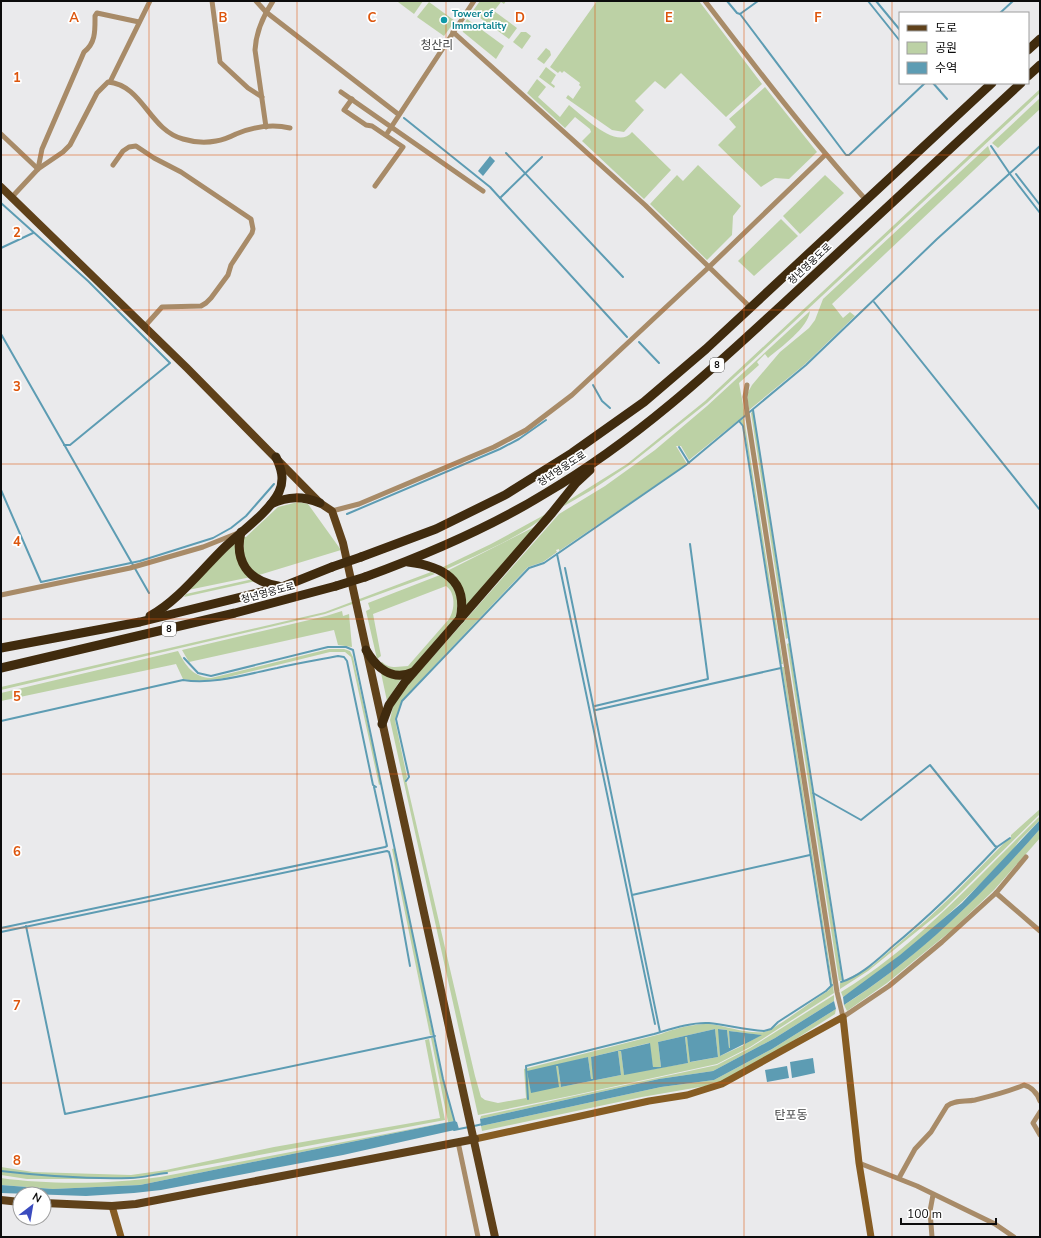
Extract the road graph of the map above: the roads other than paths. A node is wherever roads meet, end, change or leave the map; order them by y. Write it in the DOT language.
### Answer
graph roads {
  1 [pos="150,1"];
  2 [pos="212,1"];
  3 [pos="256,1"];
  4 [pos="273,1"];
  5 [pos="474,1"];
  6 [pos="705,1"];
  7 [pos="266,12"];
  8 [pos="139,22"];
  9 [pos="453,32"];
  10 [pos="1040,39"];
  11 [pos="1029,49"];
  12 [pos="1040,65"];
  13 [pos="1029,75"];
  14 [pos="110,82"];
  15 [pos="991,84"];
  16 [pos="1020,84"];
  17 [pos="341,92"];
  18 [pos="262,97"];
  19 [pos="352,99"];
  20 [pos="398,114"];
  21 [pos="392,126"];
  22 [pos="266,127"];
  23 [pos="290,128"];
  24 [pos="1,134"];
  25 [pos="386,135"];
  26 [pos="825,155"];
  27 [pos="113,165"];
  28 [pos="38,169"];
  29 [pos="375,186"];
  30 [pos="1,187"];
  31 [pos="483,191"];
  32 [pos="11,198"];
  33 [pos="866,200"];
  34 [pos="709,267"];
  35 [pos="750,307"];
  36 [pos="144,326"];
  37 [pos="747,384"];
  38 [pos="618,445"];
  39 [pos="276,457"];
  40 [pos="320,503"];
  41 [pos="271,504"];
  42 [pos="332,511"];
  43 [pos="241,532"];
  44 [pos="406,562"];
  45 [pos="282,587"];
  46 [pos="1,595"];
  47 [pos="459,620"];
  48 [pos="140,622"];
  49 [pos="1,648"];
  50 [pos="366,650"];
  51 [pos="1,668"];
  52 [pos="416,670"];
  53 [pos="382,724"];
  54 [pos="1026,857"];
  55 [pos="996,893"];
  56 [pos="1040,931"];
  57 [pos="843,1017"];
  58 [pos="1040,1101"];
  59 [pos="1040,1112"];
  60 [pos="1040,1135"];
  61 [pos="474,1136"];
  62 [pos="458,1142"];
  63 [pos="859,1163"];
  64 [pos="898,1178"];
  65 [pos="933,1194"];
  66 [pos="1,1200"];
  67 [pos="12,1201"];
  68 [pos="52,1203"];
  69 [pos="112,1206"];
  70 [pos="121,1237"];
  71 [pos="478,1237"];
  72 [pos="495,1237"];
  73 [pos="871,1237"];
  74 [pos="932,1237"];
  75 [pos="1014,1237"];
  1 -- 8 [label="street"];
  2 -- 18 [label="street"];
  3 -- 7 [label="street"];
  4 -- 7 [label="street"];
  5 -- 9 [label="street"];
  6 -- 26 [label="street"];
  7 -- 18 [label="street"];
  7 -- 20 [label="street"];
  8 -- 14 [label="street"];
  8 -- 28 [label="street"];
  9 -- 20 [label="street"];
  9 -- 34 [label="street"];
  10 -- 11 [label="highway"];
  12 -- 13 [label="highway"];
  14 -- 22 [label="street"];
  14 -- 28 [label="street"];
  15 -- 33 [label="highway, 청년영웅도로 / 8"];
  16 -- 38 [label="highway, 청년영웅도로 / 8"];
  17 -- 19 [label="street"];
  18 -- 22 [label="street"];
  19 -- 21 [label="street"];
  19 -- 25 [label="street"];
  20 -- 21 [label="street"];
  21 -- 25 [label="street"];
  21 -- 31 [label="street"];
  22 -- 23 [label="street"];
  24 -- 28 [label="street"];
  25 -- 29 [label="street"];
  26 -- 33 [label="street"];
  26 -- 34 [label="street"];
  27 -- 36 [label="street"];
  28 -- 32 [label="street"];
  30 -- 32 [label="main road"];
  32 -- 36 [label="main road"];
  33 -- 35 [label="highway, 청년영웅도로 / 8"];
  34 -- 35 [label="street"];
  34 -- 42 [label="street"];
  35 -- 45 [label="highway, 청년영웅도로 / 8, bridge"];
  36 -- 39 [label="main road"];
  37 -- 57 [label="street"];
  38 -- 44 [label="highway, 청년영웅도로 / 8"];
  38 -- 47 [label="highway"];
  39 -- 40 [label="main road"];
  39 -- 41 [label="highway"];
  40 -- 41 [label="highway"];
  40 -- 42 [label="main road"];
  41 -- 43 [label="highway"];
  42 -- 50 [label="main road"];
  43 -- 45 [label="highway"];
  43 -- 46 [label="street"];
  43 -- 48 [label="highway"];
  44 -- 47 [label="highway"];
  44 -- 51 [label="highway, 청년영웅도로 / 8, bridge"];
  45 -- 48 [label="highway, 청년영웅도로 / 8"];
  47 -- 52 [label="highway"];
  48 -- 49 [label="highway, 청년영웅도로 / 8"];
  50 -- 52 [label="highway"];
  50 -- 53 [label="main road"];
  52 -- 53 [label="highway"];
  53 -- 61 [label="main road"];
  54 -- 55 [label="street"];
  55 -- 56 [label="street"];
  55 -- 57 [label="street"];
  57 -- 61 [label="street"];
  57 -- 63 [label="street"];
  58 -- 64 [label="street"];
  59 -- 60 [label="street"];
  61 -- 62 [label="main road"];
  61 -- 72 [label="main road"];
  62 -- 69 [label="main road"];
  62 -- 71 [label="street"];
  63 -- 64 [label="street"];
  63 -- 73 [label="street"];
  64 -- 65 [label="street"];
  65 -- 74 [label="street"];
  65 -- 75 [label="street"];
  66 -- 67 [label="main road"];
  68 -- 69 [label="main road"];
  69 -- 70 [label="street"];
}
